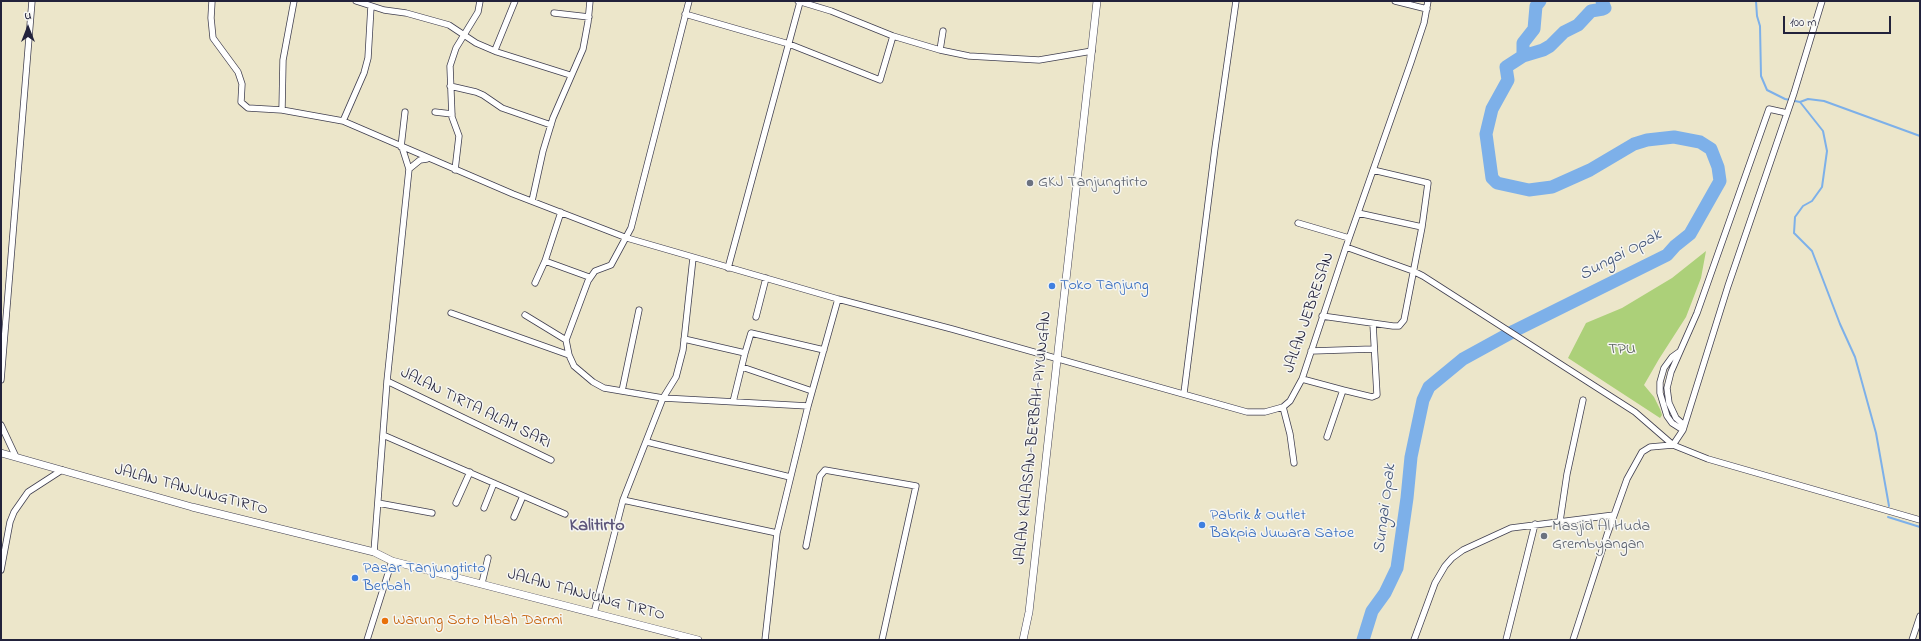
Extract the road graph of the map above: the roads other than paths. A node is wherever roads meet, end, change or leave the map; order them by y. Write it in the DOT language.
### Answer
graph roads {
  1 [pos="32,1"];
  2 [pos="212,1"];
  3 [pos="294,1"];
  4 [pos="356,1"];
  5 [pos="480,1"];
  6 [pos="515,1"];
  7 [pos="590,1"];
  8 [pos="689,1"];
  9 [pos="799,1"];
  10 [pos="1097,1"];
  11 [pos="1236,1"];
  12 [pos="1396,1"];
  13 [pos="1428,1"];
  14 [pos="1822,1"];
  15 [pos="364,2"];
  16 [pos="371,6"];
  17 [pos="1427,9"];
  18 [pos="554,13"];
  19 [pos="685,14"];
  20 [pos="589,17"];
  21 [pos="943,32"];
  22 [pos="466,35"];
  23 [pos="893,36"];
  24 [pos="789,44"];
  25 [pos="494,50"];
  26 [pos="940,50"];
  27 [pos="1092,51"];
  28 [pos="570,75"];
  29 [pos="450,86"];
  30 [pos="282,110"];
  31 [pos="405,112"];
  32 [pos="435,112"];
  33 [pos="1787,113"];
  34 [pos="452,114"];
  35 [pos="343,121"];
  36 [pos="551,125"];
  37 [pos="402,147"];
  38 [pos="429,159"];
  39 [pos="409,169"];
  40 [pos="455,170"];
  41 [pos="1373,170"];
  42 [pos="532,201"];
  43 [pos="561,212"];
  44 [pos="1358,213"];
  45 [pos="1298,223"];
  46 [pos="1422,227"];
  47 [pos="627,238"];
  48 [pos="1349,238"];
  49 [pos="1346,247"];
  50 [pos="693,258"];
  51 [pos="544,261"];
  52 [pos="728,268"];
  53 [pos="1414,271"];
  54 [pos="589,277"];
  55 [pos="766,278"];
  56 [pos="535,283"];
  57 [pos="838,300"];
  58 [pos="639,310"];
  59 [pos="451,312"];
  60 [pos="524,315"];
  61 [pos="1322,316"];
  62 [pos="756,317"];
  63 [pos="1373,324"];
  64 [pos="684,339"];
  65 [pos="566,340"];
  66 [pos="1373,349"];
  67 [pos="824,350"];
  68 [pos="1311,351"];
  69 [pos="1679,352"];
  70 [pos="745,353"];
  71 [pos="569,355"];
  72 [pos="1057,358"];
  73 [pos="742,367"];
  74 [pos="1302,379"];
  75 [pos="1,380"];
  76 [pos="387,381"];
  77 [pos="1343,390"];
  78 [pos="622,391"];
  79 [pos="812,391"];
  80 [pos="1184,393"];
  81 [pos="663,398"];
  82 [pos="1583,400"];
  83 [pos="734,402"];
  84 [pos="808,406"];
  85 [pos="1283,408"];
  86 [pos="1,425"];
  87 [pos="1684,427"];
  88 [pos="383,435"];
  89 [pos="1327,437"];
  90 [pos="646,442"];
  91 [pos="1673,445"];
  92 [pos="1,453"];
  93 [pos="16,457"];
  94 [pos="551,460"];
  95 [pos="1294,463"];
  96 [pos="62,470"];
  97 [pos="470,472"];
  98 [pos="790,477"];
  99 [pos="494,483"];
  100 [pos="524,496"];
  101 [pos="623,500"];
  102 [pos="456,503"];
  103 [pos="378,504"];
  104 [pos="484,508"];
  105 [pos="432,513"];
  106 [pos="565,514"];
  107 [pos="1614,515"];
  108 [pos="514,517"];
  109 [pos="1920,520"];
  110 [pos="1560,521"];
  111 [pos="1535,524"];
  112 [pos="777,533"];
  113 [pos="806,546"];
  114 [pos="374,552"];
  115 [pos="488,558"];
  116 [pos="392,561"];
  117 [pos="1,570"];
  118 [pos="482,583"];
  119 [pos="594,613"];
  120 [pos="1920,616"];
  121 [pos="367,640"];
  122 [pos="698,640"];
  123 [pos="765,640"];
  124 [pos="882,640"];
  125 [pos="1023,640"];
  126 [pos="1414,640"];
  127 [pos="1506,640"];
  128 [pos="1573,640"];
  129 [pos="1912,640"];
  1 -- 75 [label="street"];
  2 -- 30 [label="street"];
  3 -- 30 [label="street"];
  4 -- 15 [label="street"];
  5 -- 22 [label="street"];
  6 -- 25 [label="street"];
  7 -- 20 [label="street"];
  8 -- 19 [label="street"];
  9 -- 23 [label="street"];
  9 -- 24 [label="street"];
  10 -- 27 [label="street, JALAN KALASAN-BERBAH-PIYUNGAN"];
  11 -- 80 [label="street"];
  12 -- 17 [label="street"];
  13 -- 17 [label="street, JALAN JEBRESAN"];
  14 -- 33 [label="street"];
  15 -- 16 [label="street"];
  16 -- 22 [label="street"];
  16 -- 35 [label="street"];
  17 -- 41 [label="street, JALAN JEBRESAN"];
  18 -- 20 [label="street"];
  19 -- 24 [label="street"];
  19 -- 47 [label="street"];
  20 -- 28 [label="street"];
  21 -- 26 [label="street"];
  22 -- 25 [label="street"];
  22 -- 29 [label="street"];
  23 -- 24 [label="street"];
  23 -- 26 [label="street"];
  24 -- 52 [label="street"];
  25 -- 28 [label="street"];
  26 -- 27 [label="street"];
  27 -- 72 [label="street, JALAN KALASAN-BERBAH-PIYUNGAN"];
  28 -- 36 [label="street"];
  29 -- 34 [label="street"];
  29 -- 36 [label="street"];
  30 -- 35 [label="street"];
  31 -- 37 [label="street"];
  32 -- 34 [label="street"];
  33 -- 69 [label="street"];
  33 -- 87 [label="street"];
  34 -- 40 [label="street"];
  35 -- 37 [label="street"];
  36 -- 42 [label="street"];
  37 -- 38 [label="street"];
  37 -- 39 [label="street"];
  38 -- 39 [label="street"];
  38 -- 40 [label="street"];
  39 -- 76 [label="street"];
  40 -- 42 [label="street"];
  41 -- 44 [label="street, JALAN JEBRESAN"];
  41 -- 46 [label="street"];
  42 -- 43 [label="street"];
  43 -- 47 [label="street"];
  43 -- 51 [label="street"];
  44 -- 46 [label="street"];
  44 -- 48 [label="street, JALAN JEBRESAN"];
  45 -- 48 [label="street"];
  46 -- 53 [label="street"];
  47 -- 50 [label="street"];
  47 -- 54 [label="street"];
  48 -- 49 [label="street, JALAN JEBRESAN"];
  49 -- 53 [label="street"];
  49 -- 61 [label="street, JALAN JEBRESAN"];
  50 -- 52 [label="street"];
  50 -- 64 [label="street"];
  51 -- 54 [label="street"];
  51 -- 56 [label="street"];
  52 -- 55 [label="street"];
  53 -- 63 [label="street"];
  53 -- 91 [label="street"];
  54 -- 65 [label="street"];
  55 -- 57 [label="street"];
  55 -- 62 [label="street"];
  57 -- 67 [label="street"];
  57 -- 72 [label="street"];
  58 -- 78 [label="street"];
  59 -- 71 [label="street"];
  60 -- 65 [label="street"];
  61 -- 63 [label="street"];
  61 -- 68 [label="street, JALAN JEBRESAN"];
  63 -- 66 [label="street"];
  64 -- 70 [label="street"];
  64 -- 81 [label="street"];
  65 -- 71 [label="street"];
  66 -- 68 [label="street"];
  66 -- 77 [label="street"];
  67 -- 70 [label="street"];
  67 -- 79 [label="street"];
  68 -- 74 [label="street, JALAN JEBRESAN"];
  69 -- 87 [label="street"];
  69 -- 87 [label="street"];
  70 -- 73 [label="street"];
  71 -- 78 [label="street"];
  72 -- 80 [label="street"];
  72 -- 125 [label="street, JALAN KALASAN-BERBAH-PIYUNGAN"];
  73 -- 79 [label="street"];
  73 -- 83 [label="street"];
  74 -- 77 [label="street"];
  74 -- 85 [label="street, JALAN JEBRESAN"];
  76 -- 88 [label="street"];
  76 -- 94 [label="street, JALAN TIRTA ALAM SARI"];
  77 -- 89 [label="street"];
  78 -- 81 [label="street"];
  79 -- 84 [label="street"];
  80 -- 85 [label="street"];
  81 -- 83 [label="street"];
  81 -- 90 [label="street"];
  82 -- 110 [label="street"];
  83 -- 84 [label="street"];
  84 -- 98 [label="street"];
  85 -- 95 [label="street"];
  86 -- 93 [label="street"];
  87 -- 91 [label="street"];
  88 -- 97 [label="street"];
  88 -- 103 [label="street"];
  90 -- 98 [label="street"];
  90 -- 101 [label="street"];
  91 -- 107 [label="street"];
  91 -- 109 [label="street"];
  92 -- 93 [label="street, JALAN TANJUNGTIRTO"];
  93 -- 96 [label="street, JALAN TANJUNGTIRTO"];
  96 -- 114 [label="street, JALAN TANJUNGTIRTO"];
  96 -- 117 [label="street"];
  97 -- 99 [label="street"];
  97 -- 102 [label="street"];
  98 -- 112 [label="street"];
  99 -- 100 [label="street"];
  99 -- 104 [label="street"];
  100 -- 106 [label="street"];
  100 -- 108 [label="street"];
  101 -- 112 [label="street"];
  101 -- 119 [label="street"];
  103 -- 105 [label="street"];
  103 -- 114 [label="street"];
  107 -- 110 [label="street"];
  107 -- 128 [label="street"];
  110 -- 111 [label="street"];
  111 -- 126 [label="street"];
  111 -- 127 [label="street"];
  112 -- 123 [label="street"];
  113 -- 124 [label="street"];
  114 -- 116 [label="street, JALAN TANJUNG TIRTO"];
  115 -- 118 [label="street"];
  116 -- 118 [label="street, JALAN TANJUNG TIRTO"];
  116 -- 121 [label="street"];
  118 -- 119 [label="street, JALAN TANJUNG TIRTO"];
  119 -- 122 [label="street, JALAN TANJUNG TIRTO"];
  120 -- 129 [label="street"];
}
